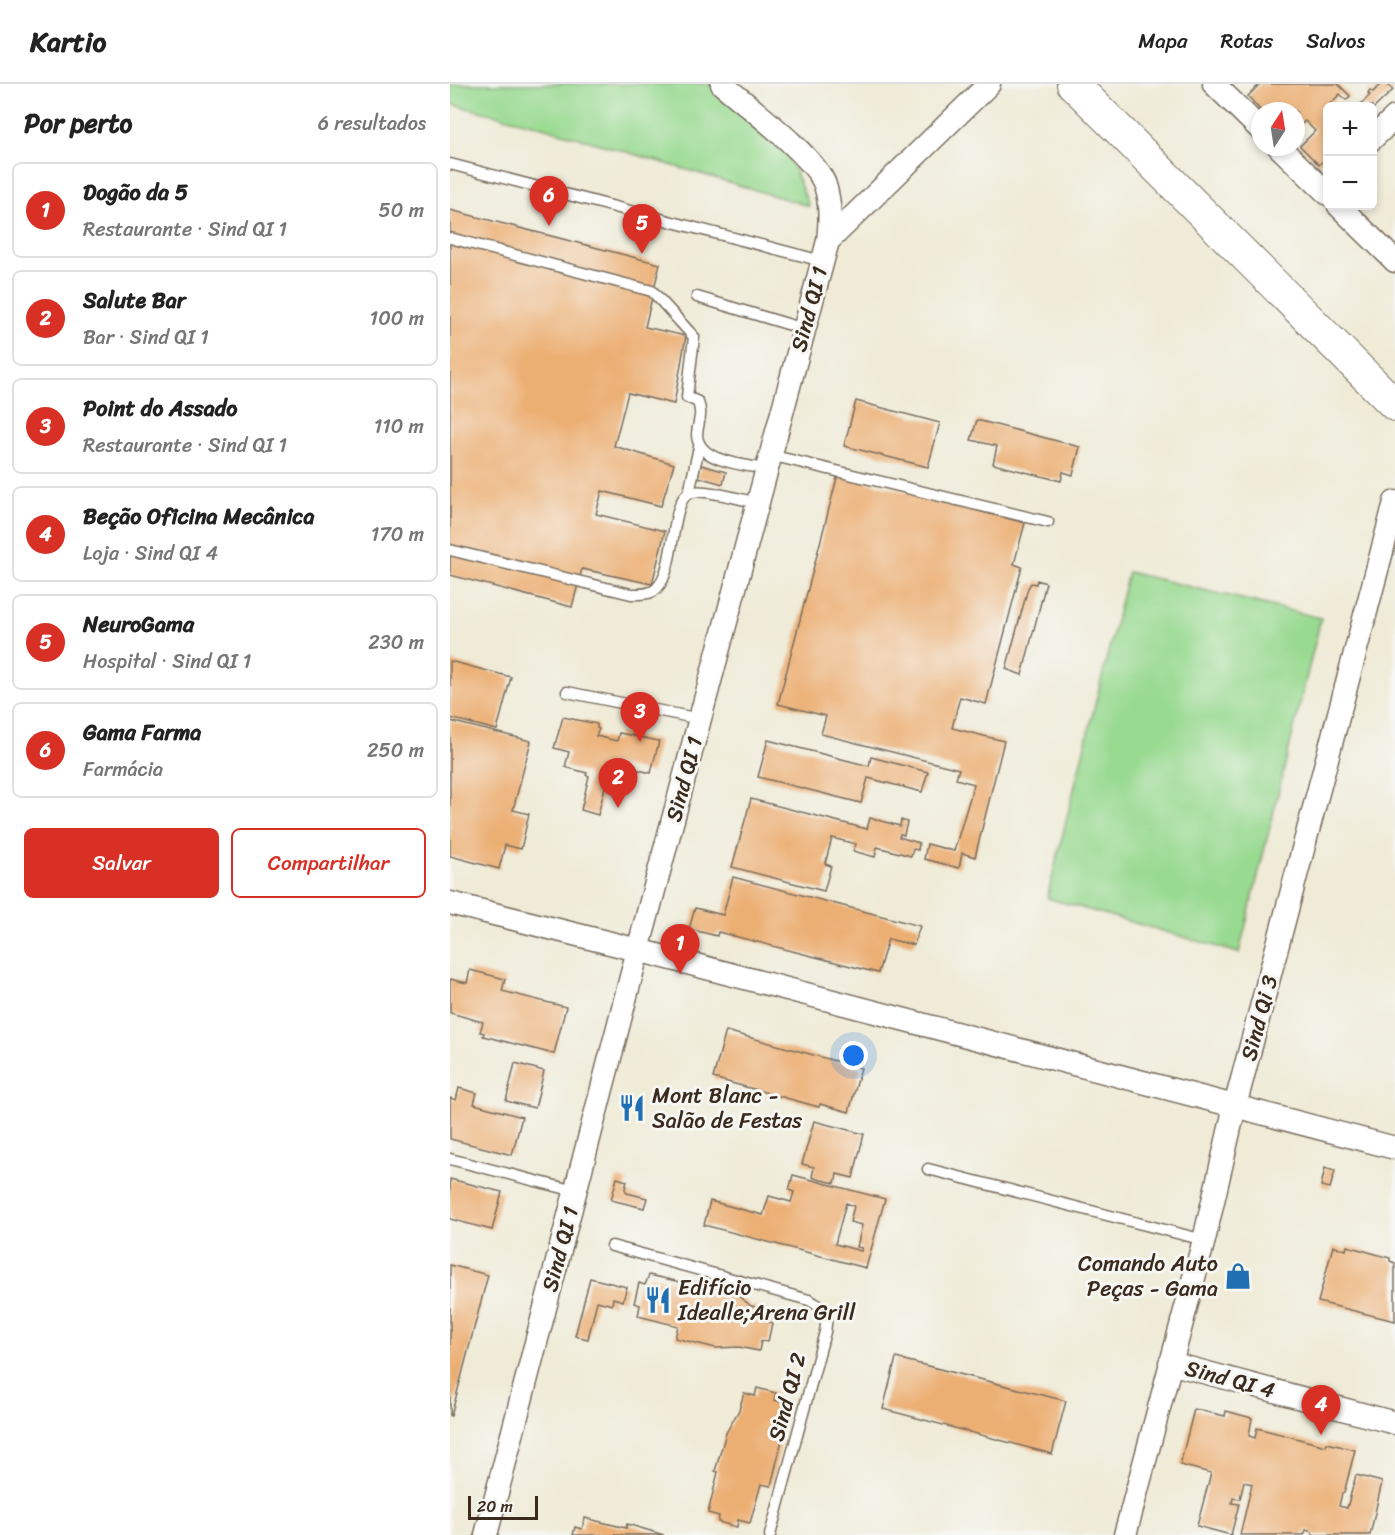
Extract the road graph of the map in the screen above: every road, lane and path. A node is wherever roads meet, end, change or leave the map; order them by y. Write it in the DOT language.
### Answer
graph roads {
  1 [pos="722,84"];
  2 [pos="989,84"];
  3 [pos="1073,84"];
  4 [pos="1225,88"];
  5 [pos="1395,117"];
  6 [pos="1251,118"];
  7 [pos="1377,135"];
  8 [pos="1289,156"];
  9 [pos="450,164"];
  10 [pos="1323,186"];
  11 [pos="1343,210"];
  12 [pos="450,238"];
  13 [pos="825,251"];
  14 [pos="1395,261"];
  15 [pos="697,297"];
  16 [pos="804,329"];
  17 [pos="1395,405"];
  18 [pos="699,447"];
  19 [pos="768,462"];
  20 [pos="689,493"];
  21 [pos="1395,502"];
  22 [pos="757,503"];
  23 [pos="1048,522"];
  24 [pos="450,550"];
  25 [pos="567,692"];
  26 [pos="700,719"];
  27 [pos="450,903"];
  28 [pos="638,950"];
  29 [pos="1235,1106"];
  30 [pos="1395,1149"];
  31 [pos="450,1159"];
  32 [pos="928,1169"];
  33 [pos="575,1191"];
  34 [pos="1204,1240"];
  35 [pos="612,1246"];
  36 [pos="1170,1363"];
  37 [pos="1395,1423"];
  38 [pos="1130,1534"];
  39 [pos="486,1535"];
  40 [pos="770,1535"];
  1 -- 13 [label="street"];
  2 -- 13 [label="street, Sind QI 1"];
  3 -- 17 [label="main road"];
  4 -- 6 [label="street"];
  5 -- 7 [label="street"];
  8 -- 10 [label="street"];
  9 -- 13 [label="lane"];
  11 -- 14 [label="street"];
  12 -- 18 [label="lane"];
  13 -- 16 [label="street, Sind QI 1"];
  15 -- 16 [label="lane"];
  16 -- 19 [label="street, Sind QI 1"];
  18 -- 19 [label="lane"];
  18 -- 20 [label="lane"];
  19 -- 22 [label="street, Sind QI 1"];
  19 -- 23 [label="lane"];
  20 -- 22 [label="lane"];
  20 -- 24 [label="lane"];
  21 -- 29 [label="street, Sind Qi 3"];
  22 -- 26 [label="street, Sind QI 1"];
  25 -- 26 [label="lane"];
  26 -- 28 [label="street, Sind QI 1"];
  27 -- 28 [label="street"];
  28 -- 29 [label="street"];
  28 -- 33 [label="street, Sind QI 1"];
  29 -- 30 [label="street"];
  29 -- 34 [label="street, Sind Qi 3"];
  31 -- 33 [label="lane"];
  32 -- 34 [label="lane"];
  33 -- 39 [label="street, Sind QI 1"];
  34 -- 36 [label="street, Sind Qi 3"];
  35 -- 40 [label="lane, Sind QI 2"];
  36 -- 37 [label="street, Sind QI 4"];
  36 -- 38 [label="street, Sind Qi 3"];
}
